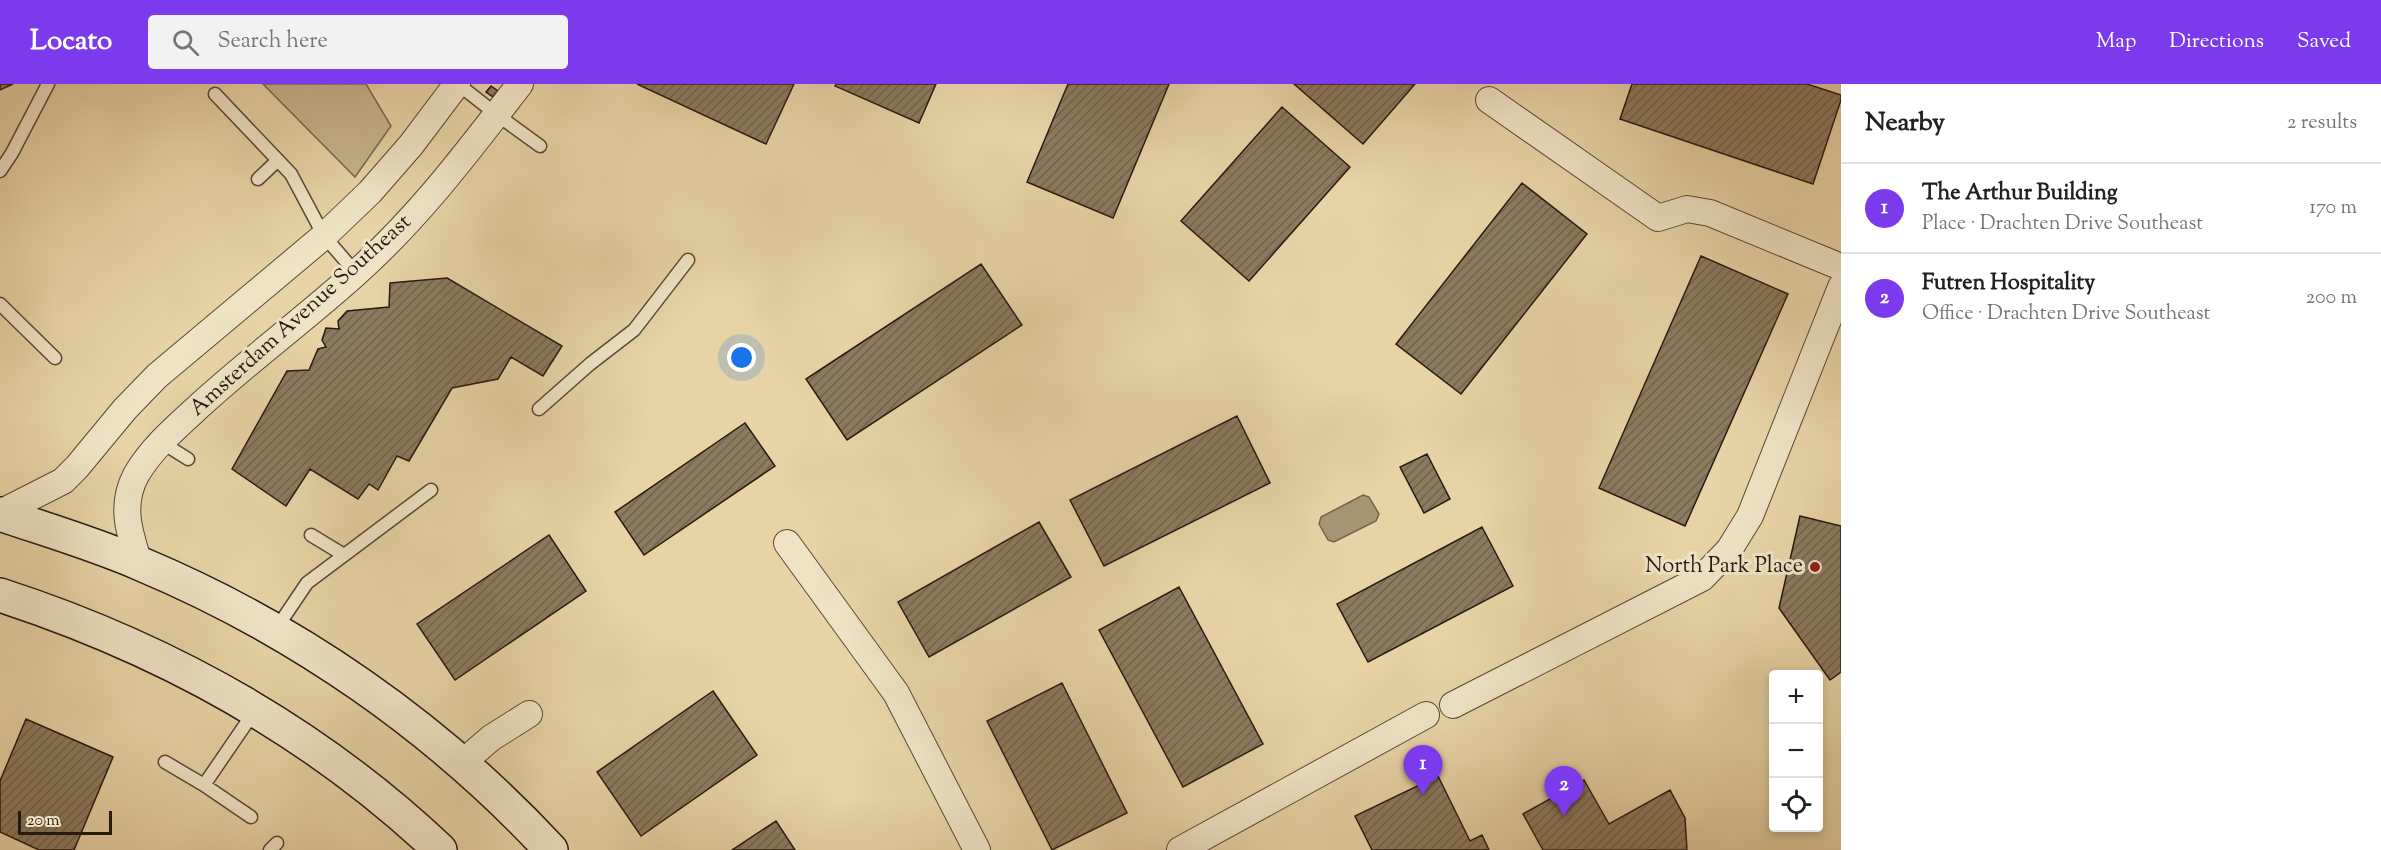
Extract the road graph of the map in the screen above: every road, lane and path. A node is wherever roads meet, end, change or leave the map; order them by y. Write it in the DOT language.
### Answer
graph roads {
  1 [pos="48,84"];
  2 [pos="458,84"];
  3 [pos="520,84"];
  4 [pos="215,94"];
  5 [pos="1490,100"];
  6 [pos="496,114"];
  7 [pos="540,146"];
  8 [pos="278,160"];
  9 [pos="0,171"];
  10 [pos="258,179"];
  11 [pos="324,236"];
  12 [pos="688,260"];
  13 [pos="1841,267"];
  14 [pos="356,273"];
  15 [pos="1841,287"];
  16 [pos="0,304"];
  17 [pos="55,358"];
  18 [pos="539,409"];
  19 [pos="161,442"];
  20 [pos="188,459"];
  21 [pos="431,490"];
  22 [pos="0,513"];
  23 [pos="311,535"];
  24 [pos="787,543"];
  25 [pos="344,555"];
  26 [pos="139,562"];
  27 [pos="0,595"];
  28 [pos="275,630"];
  29 [pos="1453,705"];
  30 [pos="256,709"];
  31 [pos="529,714"];
  32 [pos="1426,715"];
  33 [pos="165,762"];
  34 [pos="462,763"];
  35 [pos="204,785"];
  36 [pos="251,817"];
  37 [pos="440,850"];
  38 [pos="551,850"];
  39 [pos="977,850"];
  40 [pos="1180,850"];
  1 -- 9 [label="lane"];
  2 -- 6 [label="lane"];
  2 -- 11 [label="street, Amsterdam Avenue Southeast"];
  3 -- 6 [label="street, Amsterdam Avenue Southeast"];
  4 -- 8 [label="lane"];
  5 -- 13 [label="street"];
  6 -- 7 [label="lane"];
  6 -- 14 [label="street, Amsterdam Avenue Southeast"];
  8 -- 10 [label="lane"];
  8 -- 11 [label="lane"];
  11 -- 14 [label="lane"];
  11 -- 22 [label="street, Amsterdam Avenue Southeast"];
  12 -- 18 [label="lane"];
  14 -- 19 [label="street, Amsterdam Avenue Southeast"];
  15 -- 29 [label="street"];
  16 -- 17 [label="lane"];
  19 -- 20 [label="lane"];
  19 -- 26 [label="street, Amsterdam Avenue Southeast"];
  21 -- 25 [label="lane"];
  22 -- 26 [label="main road"];
  23 -- 25 [label="lane"];
  24 -- 39 [label="street"];
  25 -- 28 [label="lane"];
  26 -- 28 [label="main road"];
  27 -- 30 [label="main road"];
  28 -- 34 [label="main road"];
  30 -- 35 [label="lane"];
  30 -- 37 [label="main road"];
  31 -- 34 [label="street"];
  32 -- 40 [label="street"];
  33 -- 35 [label="lane"];
  34 -- 38 [label="main road"];
  35 -- 36 [label="lane"];
}
